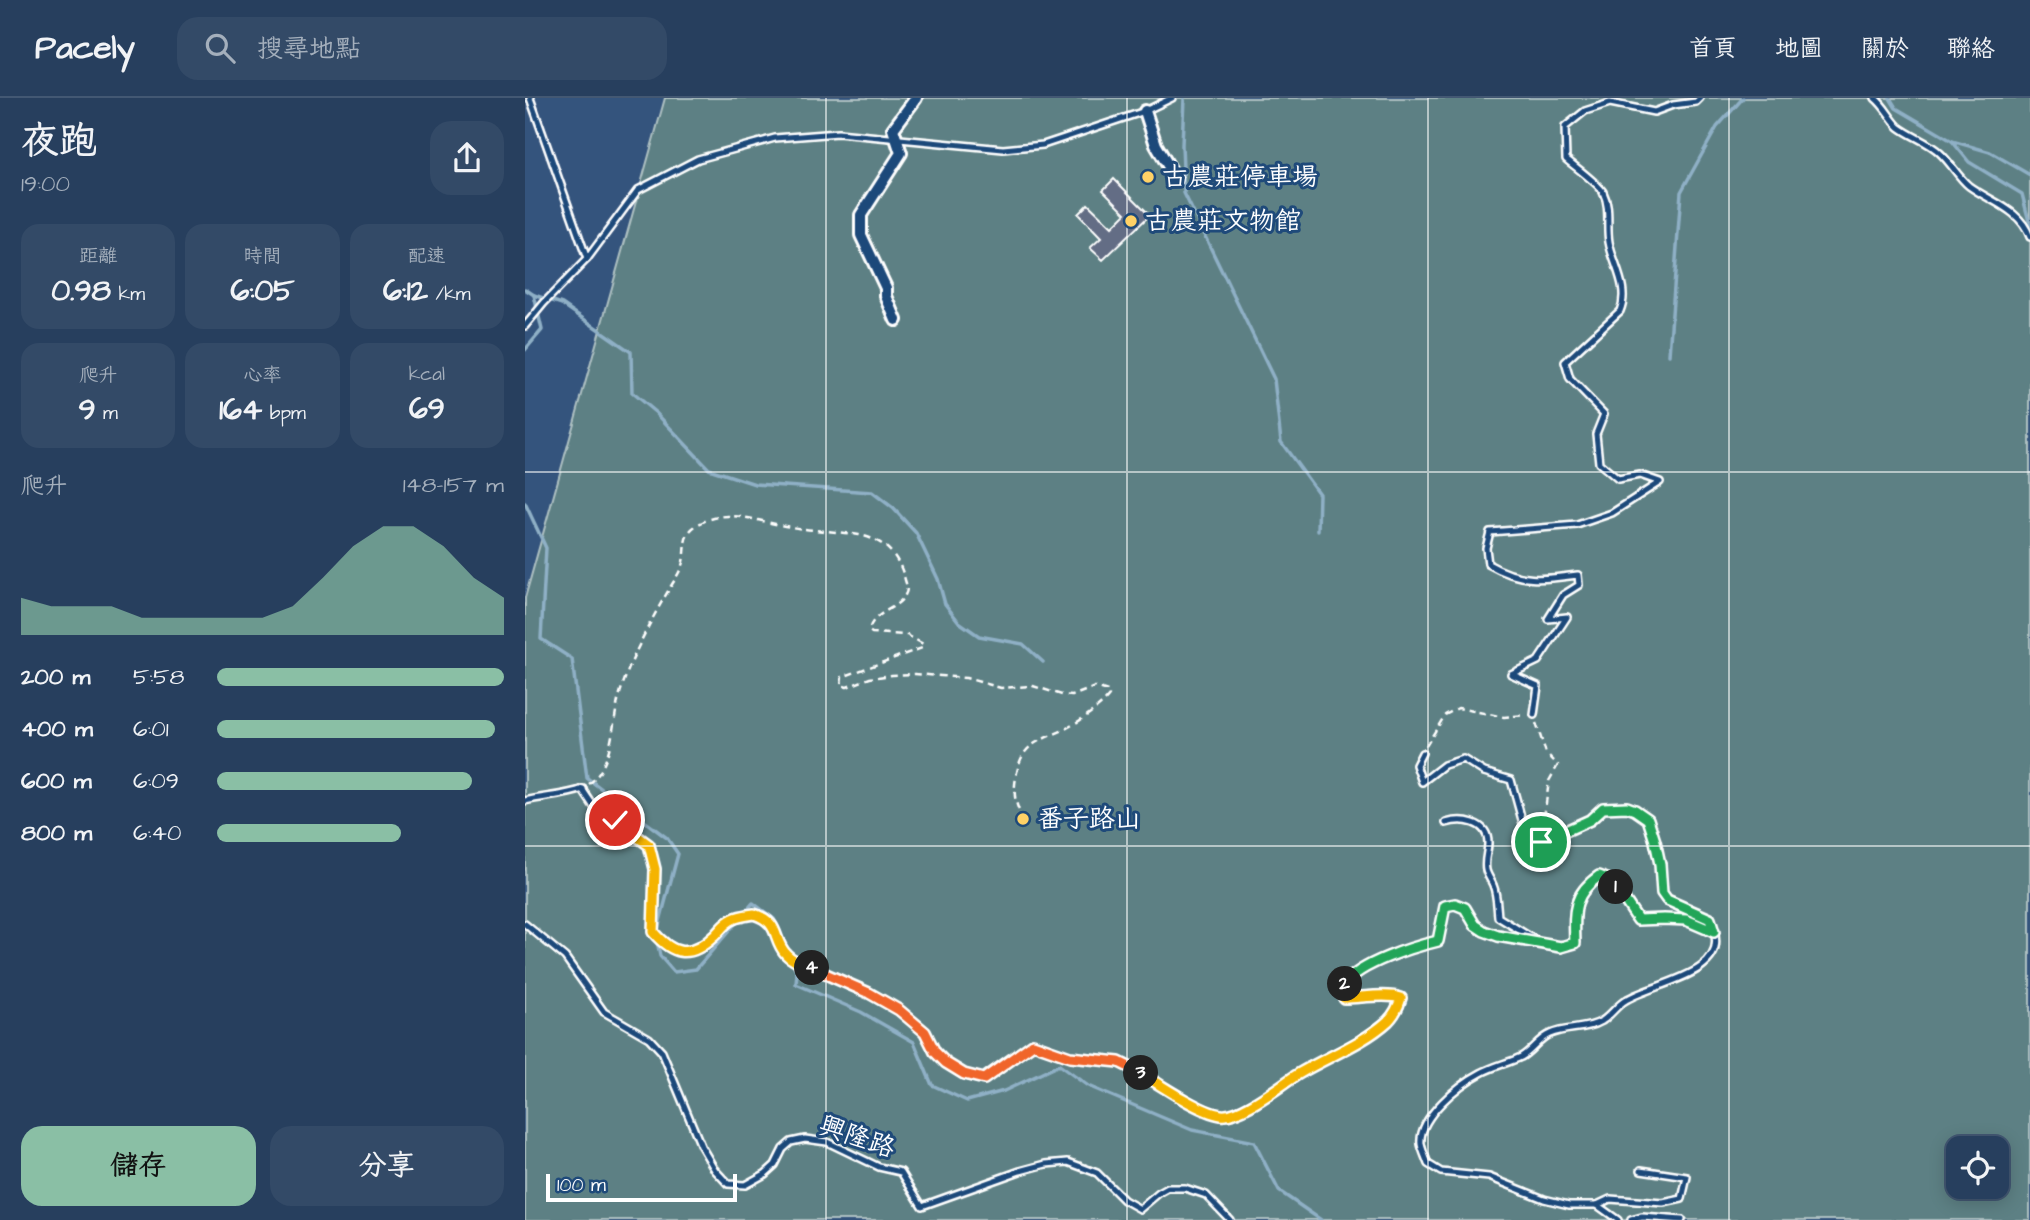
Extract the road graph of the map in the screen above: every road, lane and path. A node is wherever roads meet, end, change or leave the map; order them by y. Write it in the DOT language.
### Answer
graph roads {
  1 [pos="530,98"];
  2 [pos="916,98"];
  3 [pos="1172,98"];
  4 [pos="1700,98"];
  5 [pos="1875,98"];
  6 [pos="1145,111"];
  7 [pos="896,138"];
  8 [pos="1176,178"];
  9 [pos="2030,237"];
  10 [pos="587,259"];
  11 [pos="896,320"];
  12 [pos="525,326"];
  13 [pos="1534,715"];
  14 [pos="1422,753"];
  15 [pos="584,788"];
  16 [pos="525,801"];
  17 [pos="1023,819"];
  18 [pos="1446,823"];
  19 [pos="1541,842"];
  20 [pos="525,924"];
  21 [pos="1714,932"];
  22 [pos="1539,943"];
  23 [pos="1641,1170"];
  24 [pos="1597,1205"];
  25 [pos="1230,1220"];
  26 [pos="1618,1220"];
  27 [pos="1631,1220"];
  28 [pos="1682,1220"];
  1 -- 10 [label="lane"];
  2 -- 7 [label="street"];
  3 -- 6 [label="lane"];
  4 -- 13 [label="lane"];
  5 -- 9 [label="lane"];
  6 -- 7 [label="lane"];
  6 -- 8 [label="street"];
  7 -- 10 [label="lane"];
  7 -- 11 [label="street"];
  10 -- 12 [label="lane"];
  13 -- 14 [label="path"];
  13 -- 19 [label="path"];
  14 -- 19 [label="lane"];
  15 -- 16 [label="lane"];
  15 -- 17 [label="path"];
  15 -- 22 [label="lane"];
  18 -- 22 [label="lane"];
  19 -- 21 [label="lane"];
  20 -- 25 [label="lane, 興隆路"];
  21 -- 22 [label="lane"];
  21 -- 24 [label="lane"];
  23 -- 24 [label="lane"];
  24 -- 26 [label="lane"];
  27 -- 28 [label="lane"];
}
